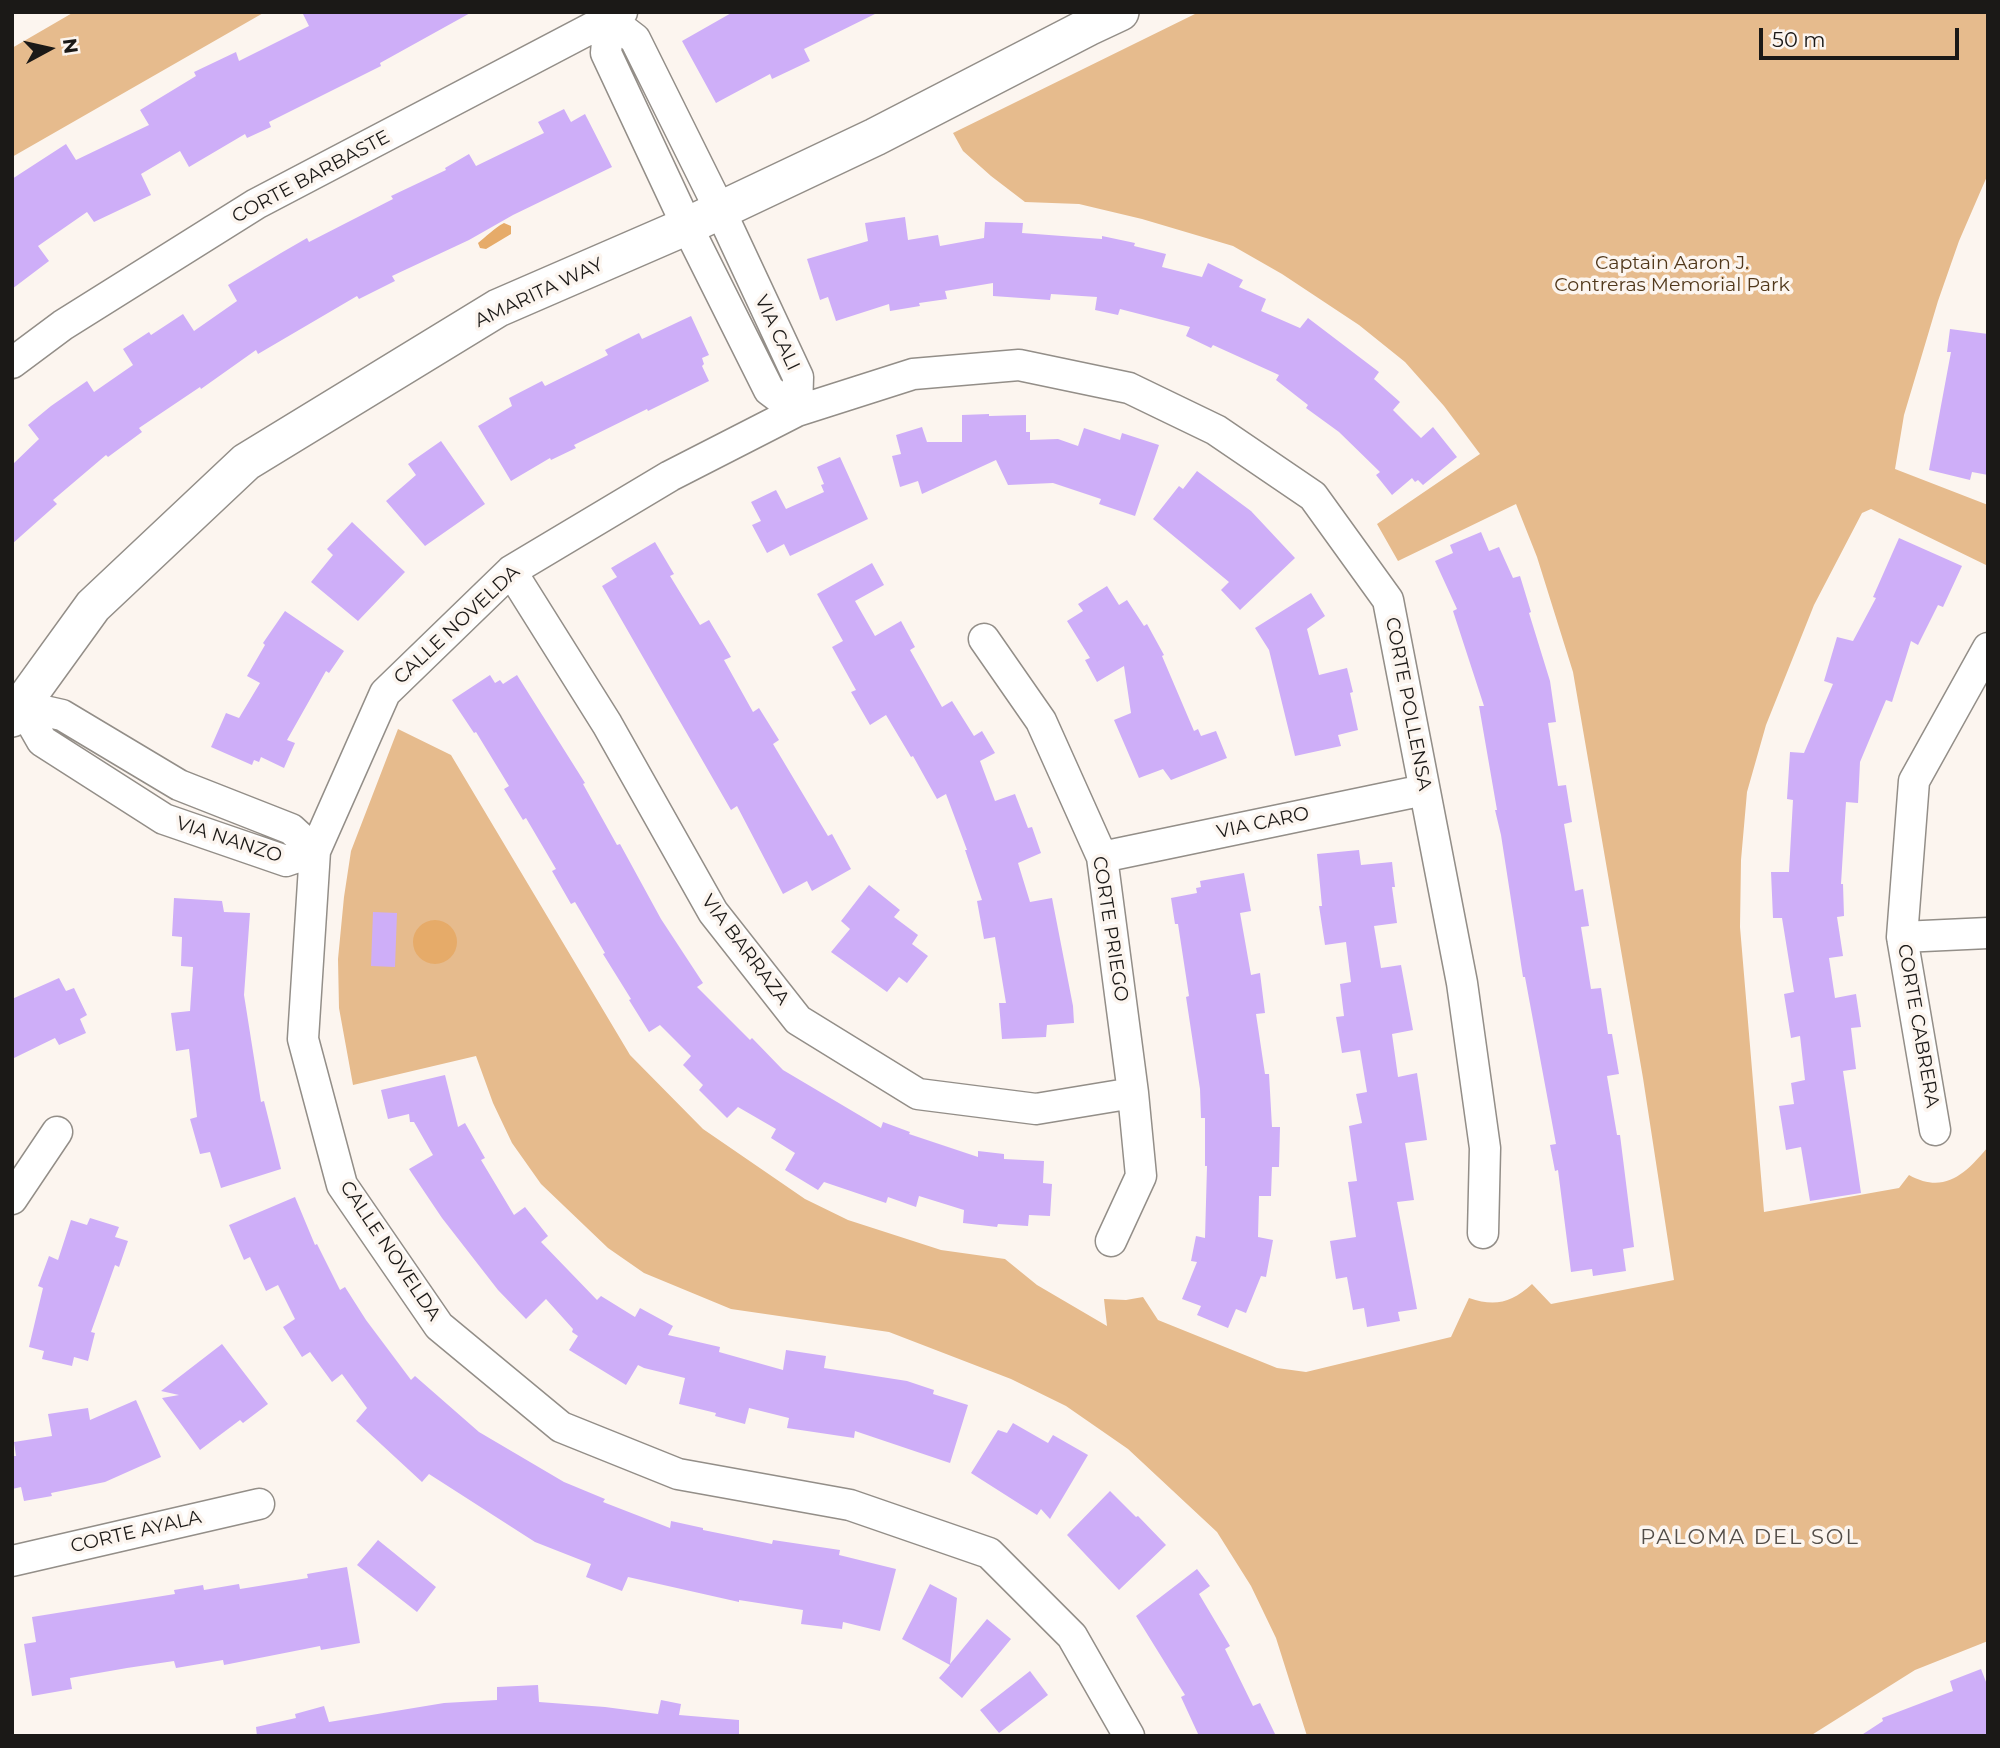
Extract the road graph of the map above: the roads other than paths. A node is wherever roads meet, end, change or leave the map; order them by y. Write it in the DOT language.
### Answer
graph roads {
  1 [pos="1120,12"];
  2 [pos="616,16"];
  3 [pos="720,209"];
  4 [pos="687,226"];
  5 [pos="12,363"];
  6 [pos="797,411"];
  7 [pos="511,571"];
  8 [pos="984,639"];
  9 [pos="1988,648"];
  10 [pos="17,712"];
  11 [pos="1424,790"];
  12 [pos="315,851"];
  13 [pos="1102,857"];
  14 [pos="1988,933"];
  15 [pos="1902,937"];
  16 [pos="1133,1093"];
  17 [pos="1935,1129"];
  18 [pos="57,1132"];
  19 [pos="12,1199"];
  20 [pos="1483,1233"];
  21 [pos="1111,1241"];
  22 [pos="259,1504"];
  23 [pos="12,1561"];
  24 [pos="1129,1736"];
  1 -- 3 [label="street, AMARITA WAY"];
  2 -- 3 [label="street, VIA CALI"];
  2 -- 4 [label="street, VIA CALI"];
  2 -- 5 [label="street, CORTE BARBASTE"];
  3 -- 4 [label="street, AMARITA WAY"];
  3 -- 6 [label="street, VIA CALI"];
  4 -- 6 [label="street, VIA CALI"];
  4 -- 10 [label="street, AMARITA WAY"];
  6 -- 7 [label="street, CALLE NOVELDA"];
  6 -- 11 [label="street, CORTE POLLENSA"];
  7 -- 12 [label="street, CALLE NOVELDA"];
  7 -- 16 [label="street, VIA BARRAZA"];
  8 -- 13 [label="street, CORTE PRIEGO"];
  9 -- 15 [label="street, CORTE CABRERA"];
  10 -- 12 [label="street, VIA NANZO"];
  11 -- 13 [label="street, VIA CARO"];
  11 -- 20 [label="street, CORTE POLLENSA"];
  12 -- 24 [label="street, CALLE NOVELDA"];
  13 -- 16 [label="street, CORTE PRIEGO"];
  14 -- 15 [label="street"];
  15 -- 17 [label="street, CORTE CABRERA"];
  16 -- 21 [label="street, CORTE PRIEGO"];
  18 -- 19 [label="street"];
  22 -- 23 [label="street, CORTE AYALA"];
}
